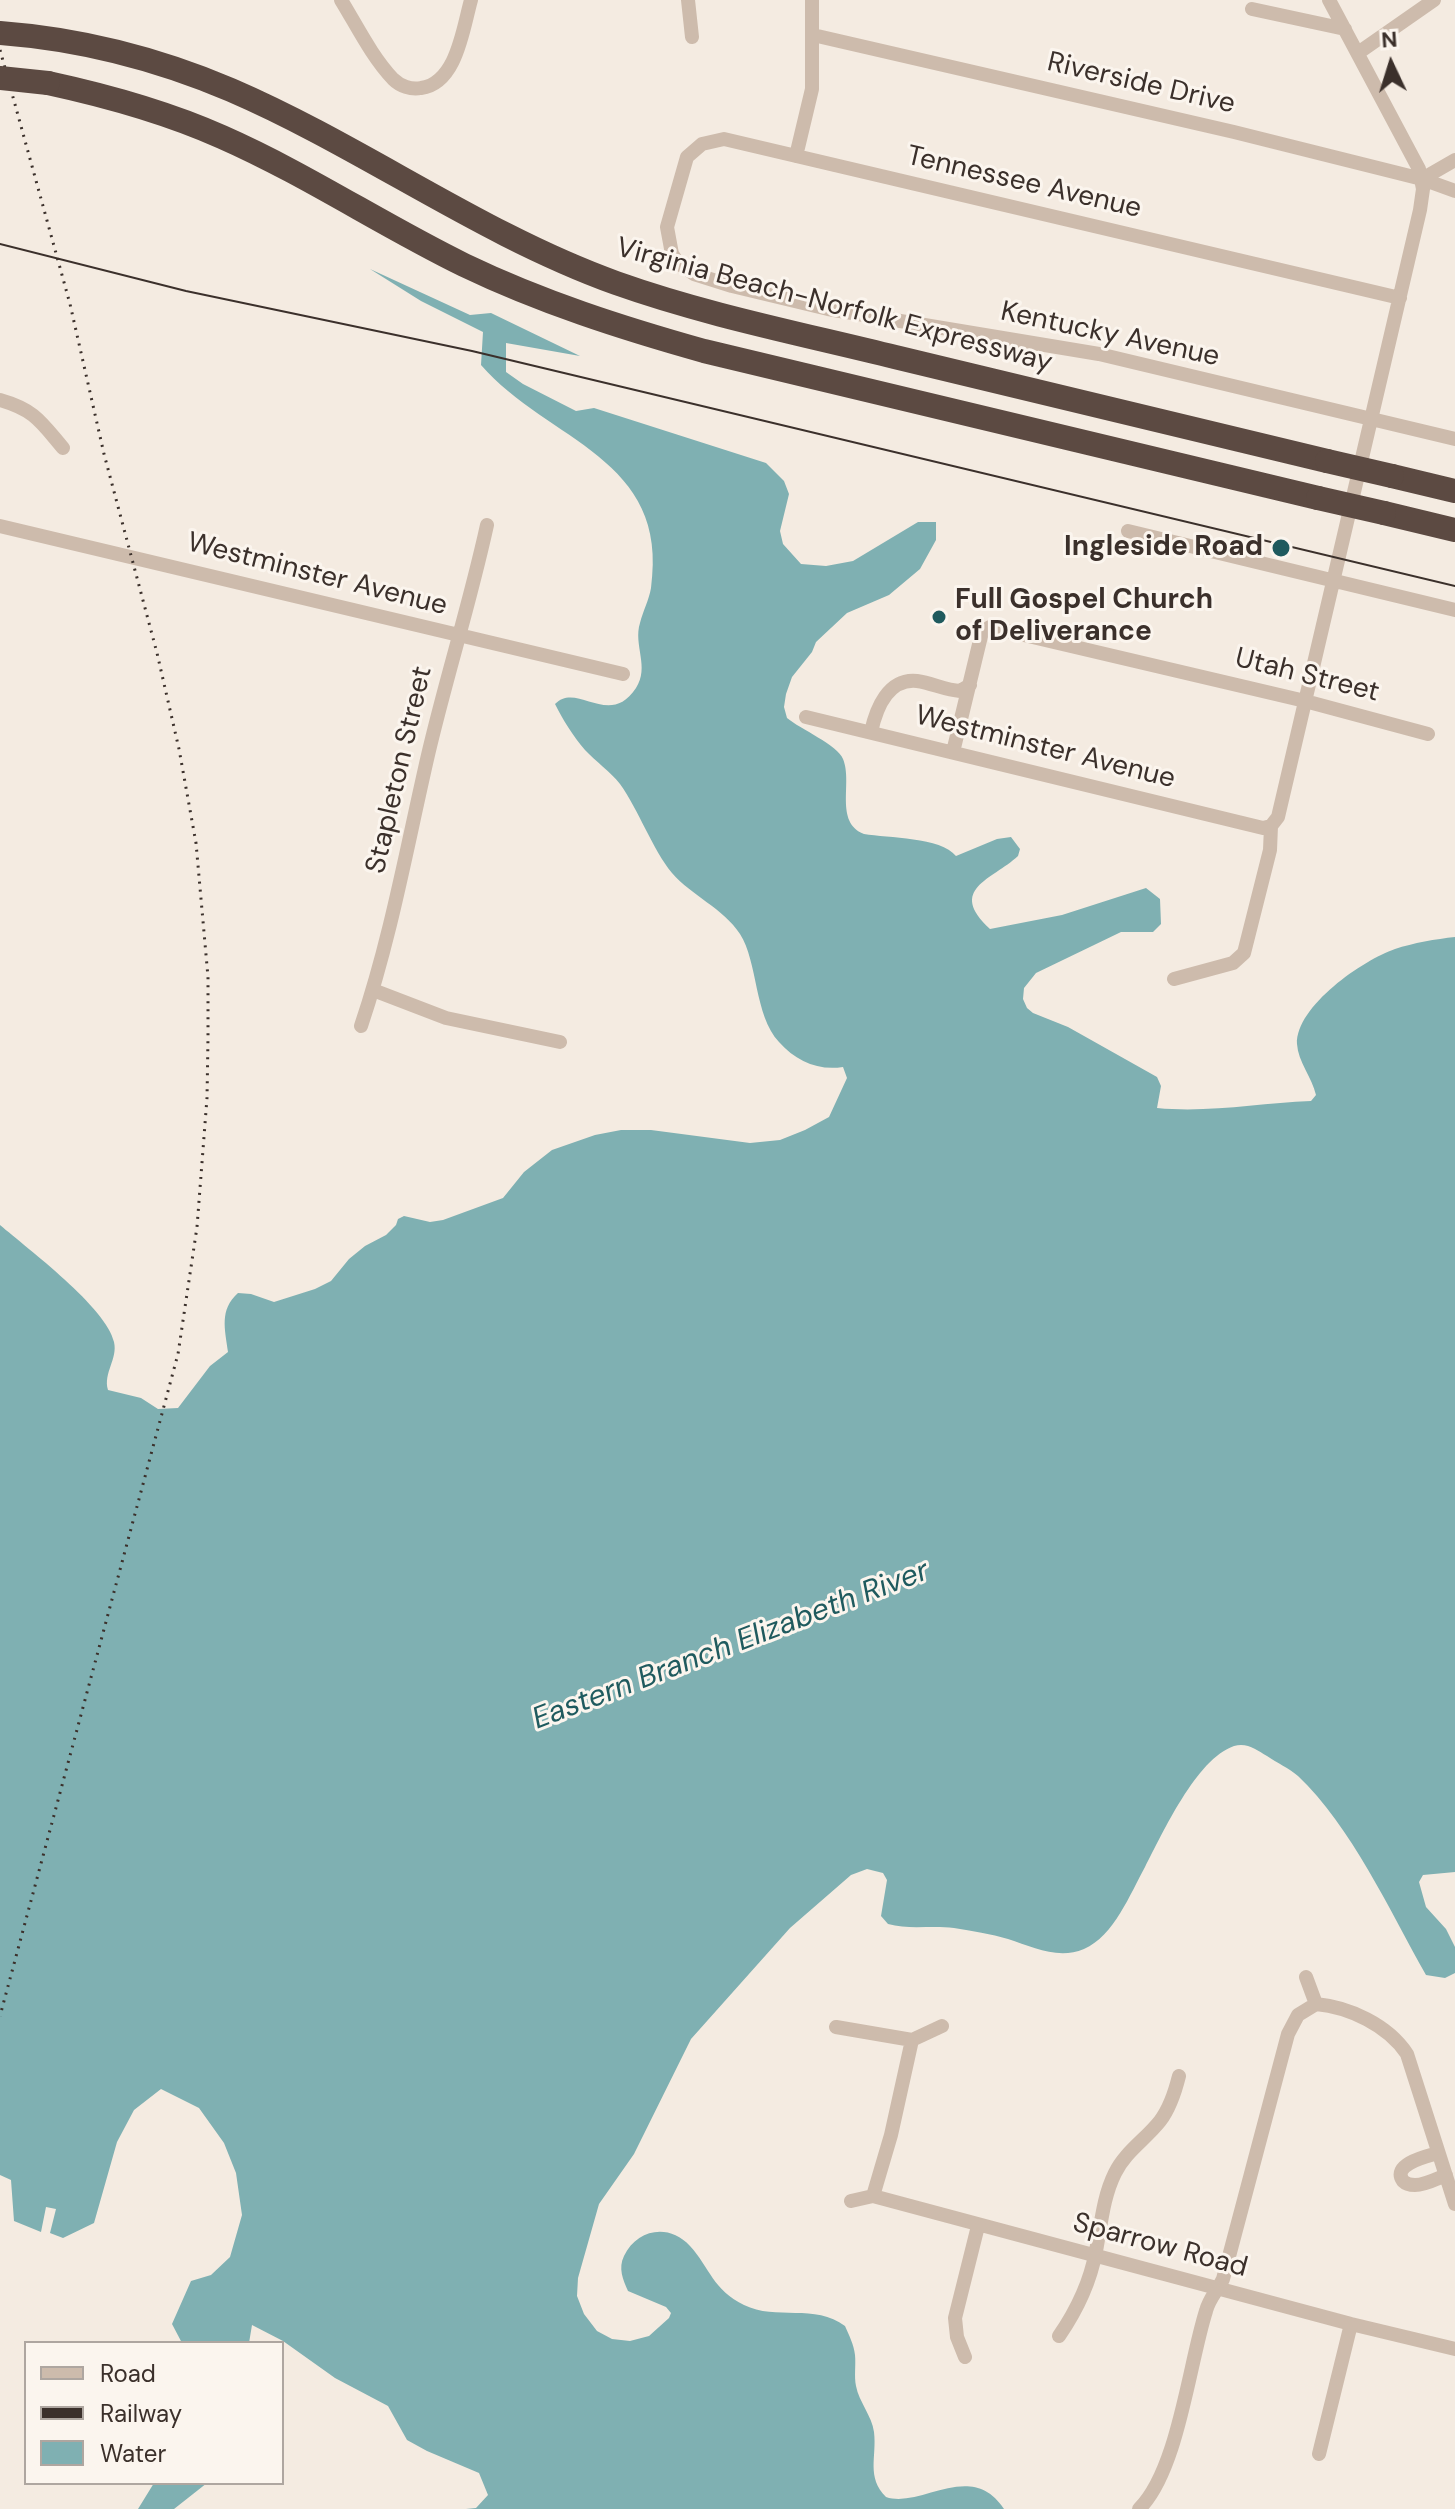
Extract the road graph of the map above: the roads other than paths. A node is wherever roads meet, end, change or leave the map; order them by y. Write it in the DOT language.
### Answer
graph roads {
  1 [pos="341,0"];
  2 [pos="471,0"];
  3 [pos="688,0"];
  4 [pos="812,0"];
  5 [pos="1329,0"];
  6 [pos="1434,0"];
  7 [pos="1252,9"];
  8 [pos="1345,29"];
  9 [pos="0,33"];
  10 [pos="813,35"];
  11 [pos="692,37"];
  12 [pos="1358,53"];
  13 [pos="0,78"];
  14 [pos="796,156"];
  15 [pos="1455,160"];
  16 [pos="1422,179"];
  17 [pos="1455,191"];
  18 [pos="673,203"];
  19 [pos="1400,298"];
  20 [pos="0,400"];
  21 [pos="1372,420"];
  22 [pos="1455,439"];
  23 [pos="63,448"];
  24 [pos="1455,491"];
  25 [pos="487,525"];
  26 [pos="0,526"];
  27 [pos="1455,530"];
  28 [pos="1128,531"];
  29 [pos="1333,578"];
  30 [pos="1455,610"];
  31 [pos="459,636"];
  32 [pos="623,674"];
  33 [pos="970,685"];
  34 [pos="1305,701"];
  35 [pos="806,717"];
  36 [pos="871,732"];
  37 [pos="1428,734"];
  38 [pos="953,752"];
  39 [pos="1271,826"];
  40 [pos="1174,979"];
  41 [pos="373,990"];
  42 [pos="361,1026"];
  43 [pos="560,1042"];
  44 [pos="1306,1977"];
  45 [pos="1316,2004"];
  46 [pos="942,2026"];
  47 [pos="836,2027"];
  48 [pos="912,2040"];
  49 [pos="1179,2076"];
  50 [pos="1438,2153"];
  51 [pos="1446,2175"];
  52 [pos="873,2196"];
  53 [pos="851,2201"];
  54 [pos="1455,2204"];
  55 [pos="978,2226"];
  56 [pos="1095,2255"];
  57 [pos="1218,2289"];
  58 [pos="1351,2324"];
  59 [pos="1059,2336"];
  60 [pos="1454,2344"];
  61 [pos="965,2357"];
  62 [pos="1319,2454"];
  63 [pos="1139,2509"];
  1 -- 2 [label="street"];
  3 -- 11 [label="street"];
  4 -- 10 [label="street"];
  5 -- 8 [label="street"];
  6 -- 12 [label="street"];
  7 -- 8 [label="street"];
  8 -- 12 [label="street"];
  9 -- 24 [label="highway, Virginia Beach-Norfolk Expressway, bridge"];
  10 -- 14 [label="street"];
  10 -- 16 [label="street, Riverside Drive"];
  12 -- 16 [label="street"];
  13 -- 27 [label="highway, bridge"];
  14 -- 18 [label="street, Tennessee Avenue"];
  14 -- 19 [label="street, Tennessee Avenue"];
  15 -- 16 [label="street"];
  16 -- 17 [label="street, Riverside Drive"];
  16 -- 19 [label="street"];
  18 -- 21 [label="street, Kentucky Avenue"];
  19 -- 21 [label="street"];
  20 -- 23 [label="street"];
  21 -- 22 [label="street, Kentucky Avenue"];
  21 -- 29 [label="street"];
  25 -- 31 [label="street, Stapleton Street"];
  26 -- 31 [label="street, Westminster Avenue"];
  28 -- 29 [label="street"];
  29 -- 30 [label="street"];
  29 -- 34 [label="street"];
  31 -- 32 [label="street, Westminster Avenue"];
  31 -- 41 [label="street, Stapleton Street"];
  33 -- 34 [label="street, Utah Street"];
  33 -- 36 [label="street"];
  33 -- 38 [label="street"];
  34 -- 37 [label="street, Utah Street"];
  34 -- 39 [label="street"];
  35 -- 36 [label="street, Westminster Avenue"];
  36 -- 38 [label="street, Westminster Avenue"];
  38 -- 39 [label="street, Westminster Avenue"];
  39 -- 40 [label="street"];
  41 -- 42 [label="street, Stapleton Street"];
  41 -- 43 [label="street"];
  44 -- 45 [label="street"];
  45 -- 50 [label="street"];
  45 -- 57 [label="street"];
  46 -- 48 [label="street"];
  47 -- 48 [label="street"];
  48 -- 52 [label="street"];
  49 -- 56 [label="street"];
  50 -- 51 [label="street"];
  50 -- 51 [label="street"];
  51 -- 54 [label="street"];
  52 -- 53 [label="street, Sparrow Road"];
  52 -- 55 [label="street, Sparrow Road"];
  55 -- 56 [label="street, Sparrow Road"];
  55 -- 61 [label="street"];
  56 -- 57 [label="street, Sparrow Road"];
  56 -- 59 [label="street"];
  57 -- 58 [label="street, Sparrow Road"];
  57 -- 63 [label="street"];
  58 -- 60 [label="street, Sparrow Road"];
  58 -- 62 [label="street"];
}
